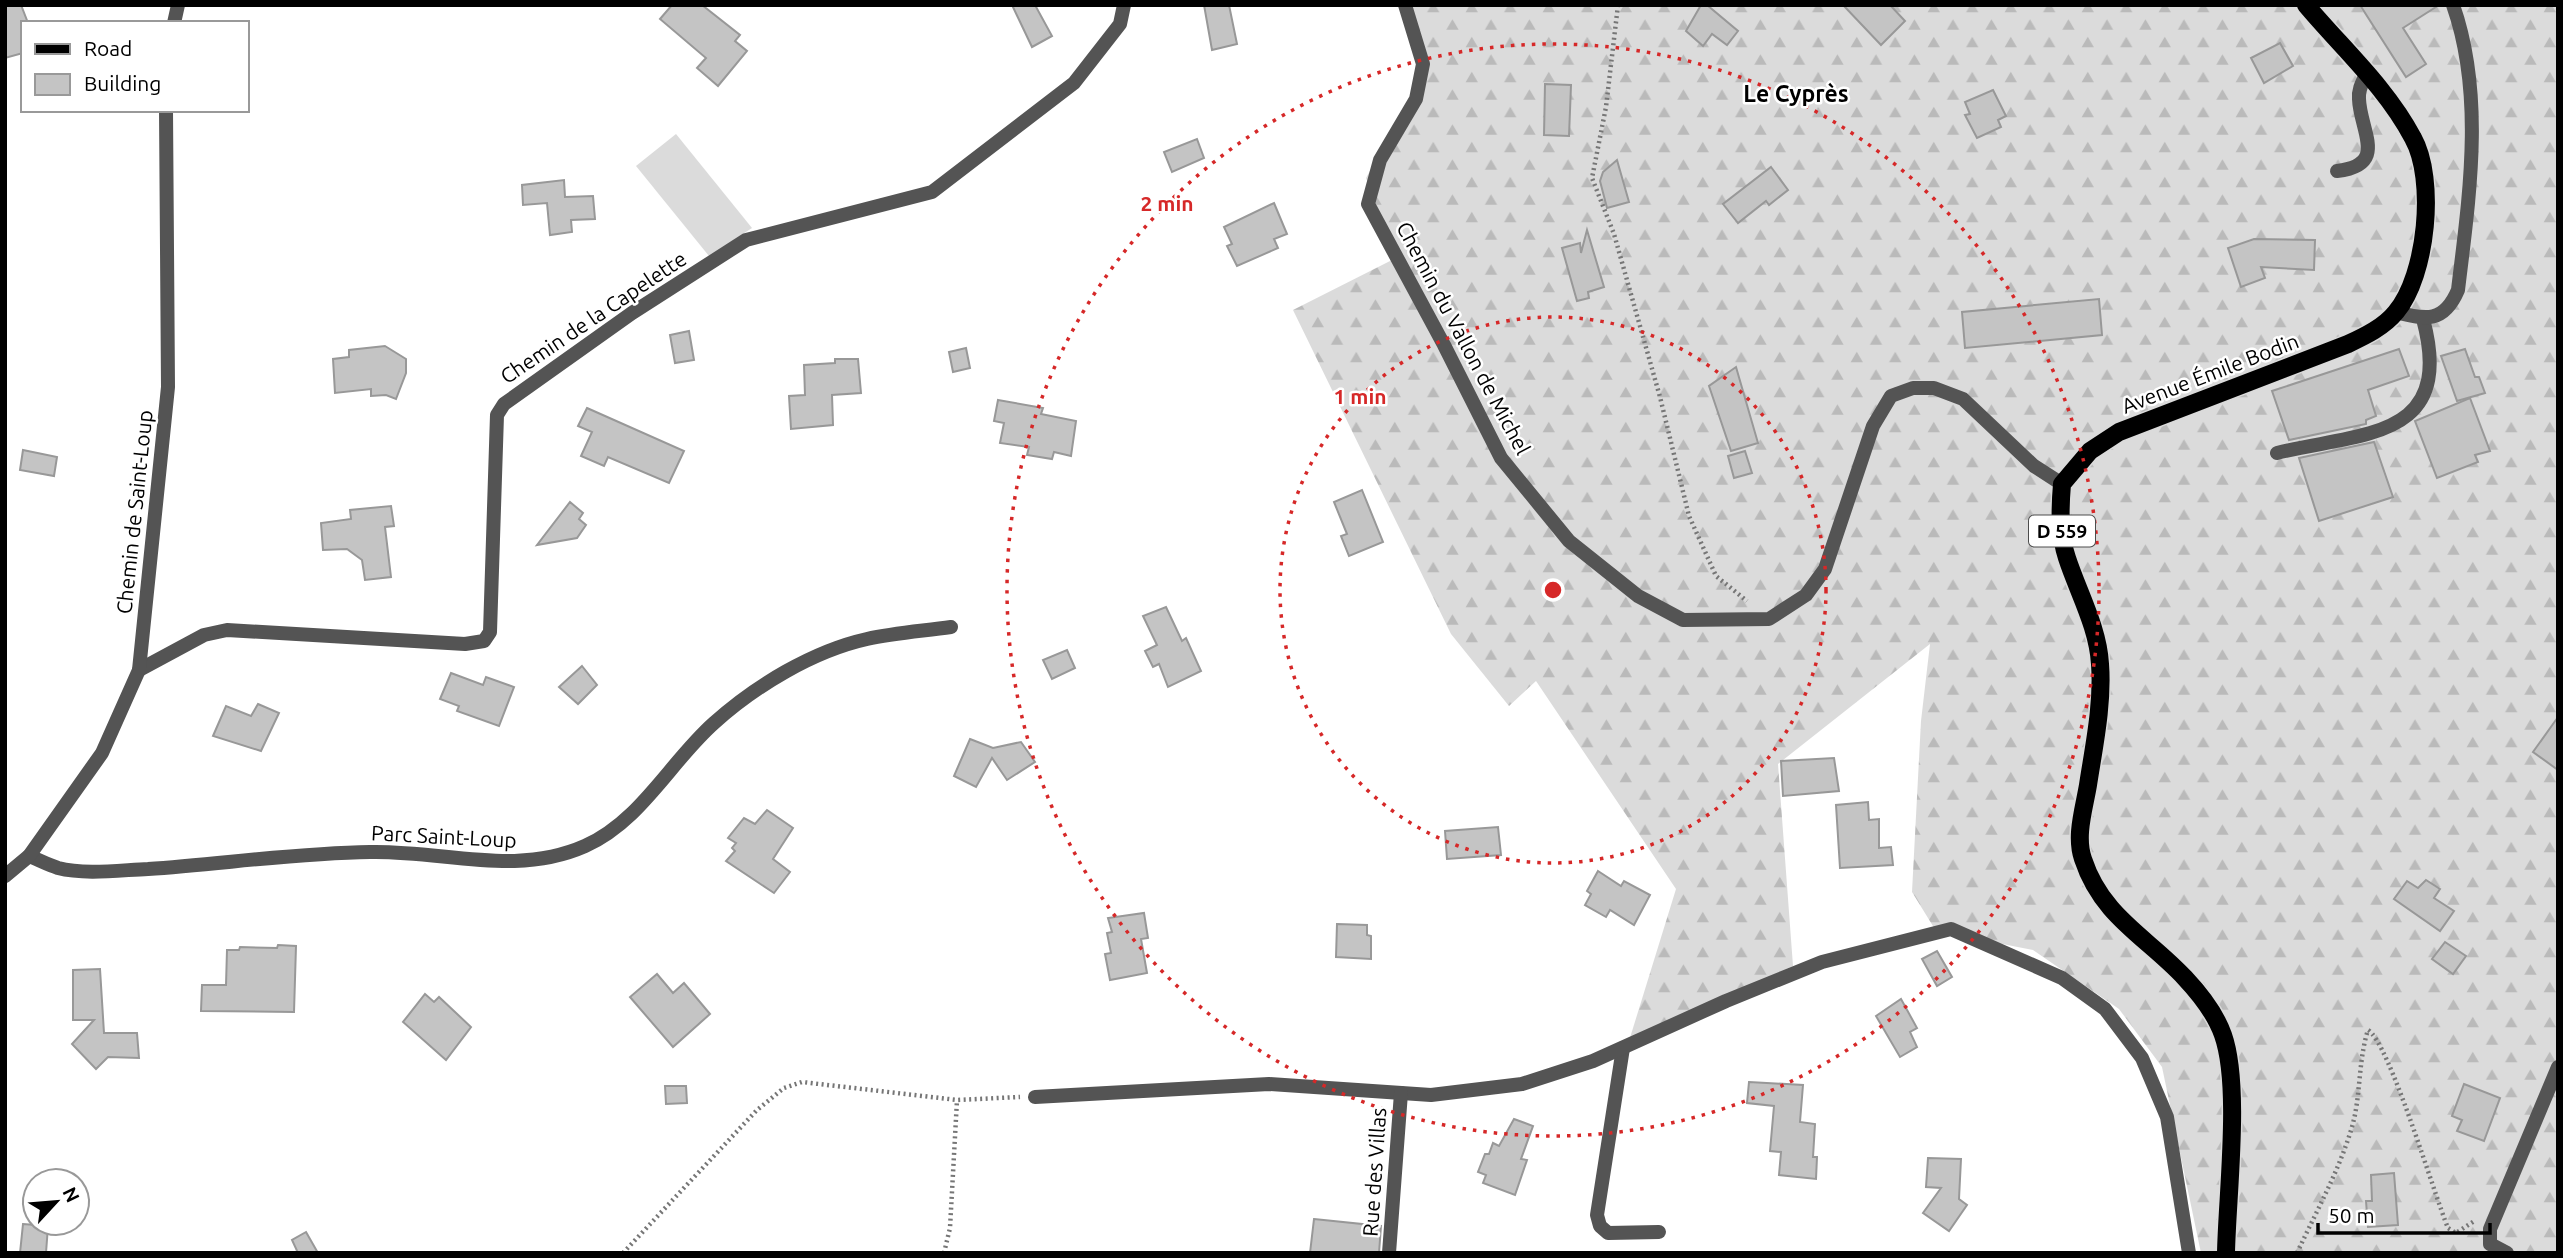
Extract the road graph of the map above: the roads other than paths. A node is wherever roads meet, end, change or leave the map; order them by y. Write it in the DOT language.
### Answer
graph roads {
  1 [pos="1124,5"];
  2 [pos="1405,5"];
  3 [pos="2306,5"];
  4 [pos="2453,5"];
  5 [pos="2367,72"];
  6 [pos="166,112"];
  7 [pos="2337,172"];
  8 [pos="2396,312"];
  9 [pos="2423,319"];
  10 [pos="2277,453"];
  11 [pos="2062,484"];
  12 [pos="951,626"];
  13 [pos="139,670"];
  14 [pos="29,856"];
  15 [pos="5,876"];
  16 [pos="1623,1048"];
  17 [pos="2558,1067"];
  18 [pos="1401,1093"];
  19 [pos="1035,1097"];
  20 [pos="1659,1233"];
  21 [pos="1389,1253"];
  22 [pos="2189,1253"];
  23 [pos="2226,1253"];
  24 [pos="2507,1253"];
  1 -- 13 [label="street, Chemin de la Capelette"];
  2 -- 11 [label="street, Chemin du Vallon de Michel"];
  3 -- 5 [label="main road, Avenue Émile Bodin"];
  4 -- 9 [label="street"];
  5 -- 7 [label="street"];
  5 -- 8 [label="main road, Avenue Émile Bodin"];
  6 -- 13 [label="street, Chemin de Saint-Loup"];
  8 -- 9 [label="street"];
  8 -- 11 [label="main road, Avenue Émile Bodin"];
  9 -- 10 [label="street"];
  11 -- 23 [label="main road, D 559"];
  12 -- 14 [label="street, Parc Saint-Loup"];
  13 -- 14 [label="street, Chemin de Saint-Loup"];
  14 -- 15 [label="street, Chemin de Saint-Loup"];
  16 -- 18 [label="street"];
  16 -- 20 [label="street"];
  16 -- 22 [label="street"];
  17 -- 24 [label="street"];
  18 -- 19 [label="street"];
  18 -- 21 [label="street, Rue des Villas"];
}
